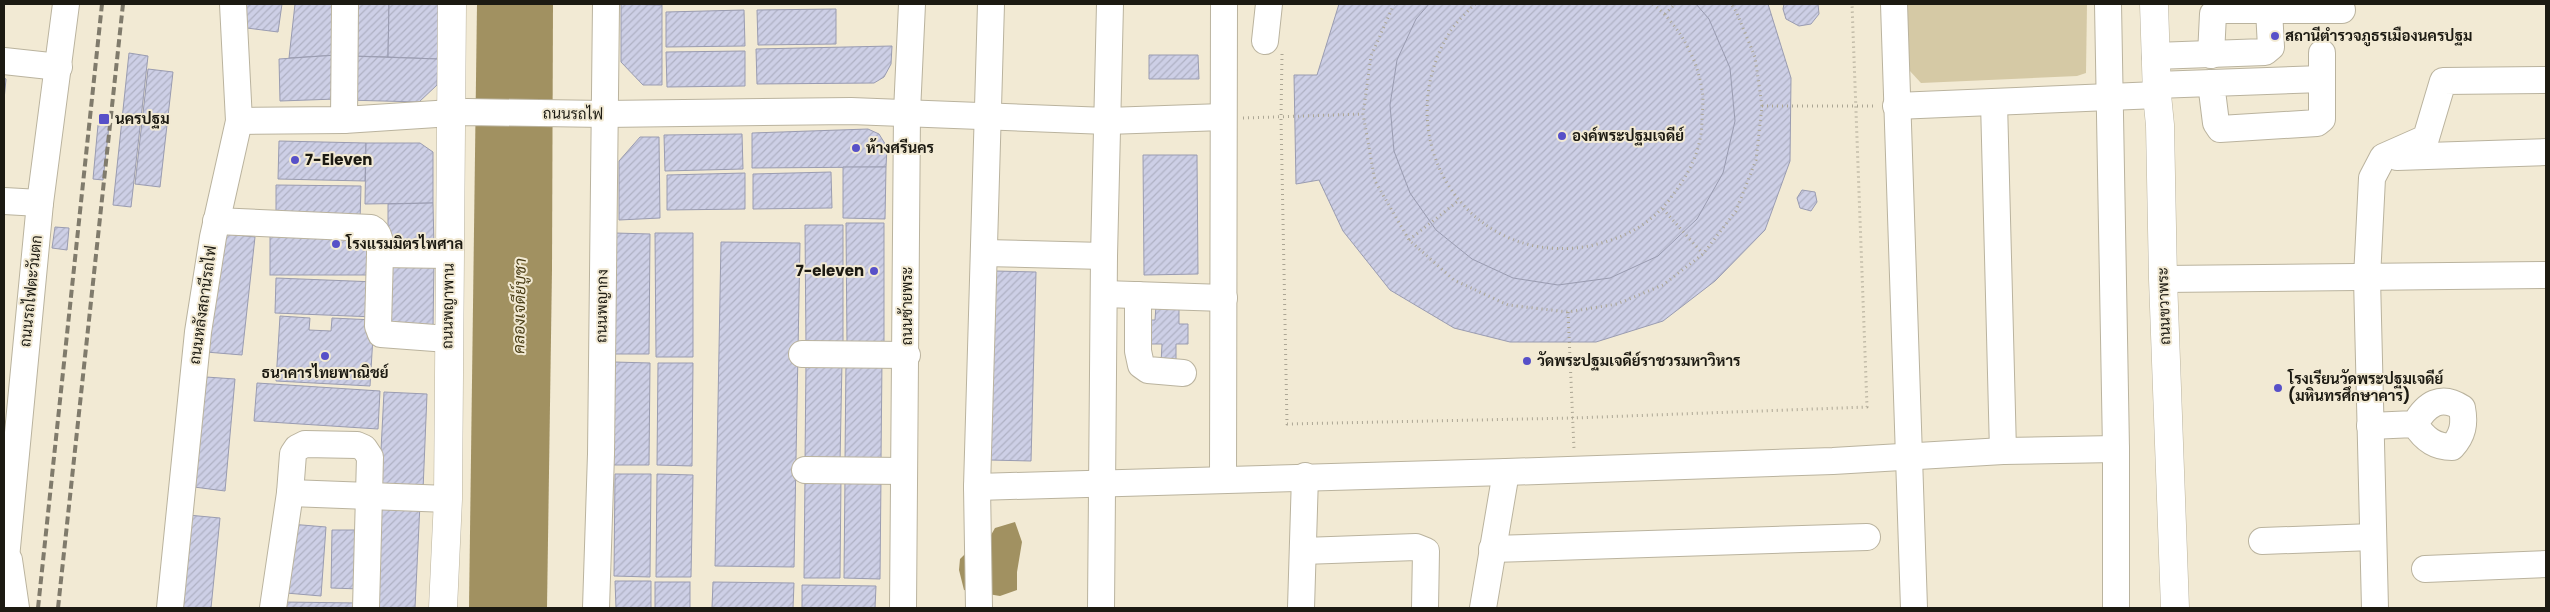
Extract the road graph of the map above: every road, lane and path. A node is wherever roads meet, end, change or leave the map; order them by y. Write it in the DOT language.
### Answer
graph roads {
  1 [pos="66,4"];
  2 [pos="233,4"];
  3 [pos="345,4"];
  4 [pos="452,4"];
  5 [pos="606,4"];
  6 [pos="912,4"];
  7 [pos="991,4"];
  8 [pos="1110,4"];
  9 [pos="1224,4"];
  10 [pos="1269,4"];
  11 [pos="1394,4"];
  12 [pos="1475,4"];
  13 [pos="1653,4"];
  14 [pos="1675,4"];
  15 [pos="1730,4"];
  16 [pos="1852,4"];
  17 [pos="1894,4"];
  18 [pos="2108,4"];
  19 [pos="2154,4"];
  20 [pos="2269,10"];
  21 [pos="2342,10"];
  22 [pos="1665,14"];
  23 [pos="1274,46"];
  24 [pos="2211,55"];
  25 [pos="2155,56"];
  26 [pos="4,61"];
  27 [pos="59,67"];
  28 [pos="2546,80"];
  29 [pos="2212,83"];
  30 [pos="2157,90"];
  31 [pos="2109,98"];
  32 [pos="1994,102"];
  33 [pos="1762,106"];
  34 [pos="1856,106"];
  35 [pos="1896,106"];
  36 [pos="459,112"];
  37 [pos="907,112"];
  38 [pos="604,114"];
  39 [pos="1363,114"];
  40 [pos="988,116"];
  41 [pos="1223,117"];
  42 [pos="1281,118"];
  43 [pos="344,120"];
  44 [pos="239,121"];
  45 [pos="1107,121"];
  46 [pos="2546,152"];
  47 [pos="2378,167"];
  48 [pos="4,201"];
  49 [pos="1458,201"];
  50 [pos="40,203"];
  51 [pos="1663,209"];
  52 [pos="216,221"];
  53 [pos="1408,240"];
  54 [pos="984,252"];
  55 [pos="380,254"];
  56 [pos="1703,254"];
  57 [pos="449,255"];
  58 [pos="1104,256"];
  59 [pos="2546,275"];
  60 [pos="2367,278"];
  61 [pos="2163,280"];
  62 [pos="1104,294"];
  63 [pos="1138,295"];
  64 [pos="1224,298"];
  65 [pos="1568,312"];
  66 [pos="448,339"];
  67 [pos="802,354"];
  68 [pos="907,355"];
  69 [pos="1183,373"];
  70 [pos="12,409"];
  71 [pos="1573,418"];
  72 [pos="2415,424"];
  73 [pos="2370,426"];
  74 [pos="2116,449"];
  75 [pos="2003,451"];
  76 [pos="1911,456"];
  77 [pos="1573,468"];
  78 [pos="805,470"];
  79 [pos="904,471"];
  80 [pos="1506,472"];
  81 [pos="1305,476"];
  82 [pos="1222,478"];
  83 [pos="1102,483"];
  84 [pos="977,487"];
  85 [pos="290,493"];
  86 [pos="370,496"];
  87 [pos="448,499"];
  88 [pos="1867,537"];
  89 [pos="2373,537"];
  90 [pos="2262,541"];
  91 [pos="8,548"];
  92 [pos="1492,549"];
  93 [pos="1303,551"];
  94 [pos="2546,564"];
  95 [pos="2425,569"];
  96 [pos="4,579"];
  97 [pos="16,608"];
  98 [pos="170,608"];
  99 [pos="273,608"];
  100 [pos="366,608"];
  101 [pos="443,608"];
  102 [pos="596,608"];
  103 [pos="903,608"];
  104 [pos="979,608"];
  105 [pos="1101,608"];
  106 [pos="1301,608"];
  107 [pos="1425,608"];
  108 [pos="1483,608"];
  109 [pos="1914,608"];
  110 [pos="2116,608"];
  111 [pos="2175,608"];
  112 [pos="2374,608"];
  1 -- 27 [label="street, ถนนรถไฟตะวันตก"];
  2 -- 44 [label="street, ถนนหลังสถานีรถไฟ"];
  3 -- 43 [label="street"];
  4 -- 36 [label="main road, ถนนพญาพาน"];
  5 -- 38 [label="street, ถนนพญากง"];
  6 -- 37 [label="street, ถนนซ้ายพระ"];
  7 -- 40 [label="street"];
  8 -- 45 [label="street"];
  9 -- 41 [label="street"];
  10 -- 23 [label="street"];
  11 -- 39 [label="path"];
  12 -- 49 [label="path"];
  13 -- 22 [label="path"];
  14 -- 22 [label="path"];
  15 -- 33 [label="path"];
  16 -- 34 [label="path"];
  17 -- 35 [label="street"];
  18 -- 31 [label="street"];
  19 -- 25 [label="main road, ถนนขวาพระ"];
  20 -- 21 [label="street"];
  20 -- 24 [label="street"];
  20 -- 24 [label="street"];
  22 -- 51 [label="path"];
  23 -- 42 [label="path"];
  24 -- 25 [label="street"];
  25 -- 30 [label="main road, ถนนขวาพระ"];
  26 -- 27 [label="street"];
  27 -- 50 [label="street, ถนนรถไฟตะวันตก"];
  28 -- 47 [label="street"];
  29 -- 29 [label="street"];
  29 -- 30 [label="street"];
  30 -- 31 [label="street"];
  30 -- 61 [label="main road, ถนนขวาพระ"];
  31 -- 32 [label="street"];
  31 -- 74 [label="street"];
  32 -- 35 [label="street"];
  32 -- 75 [label="street"];
  33 -- 34 [label="path"];
  33 -- 56 [label="path"];
  34 -- 71 [label="path"];
  35 -- 76 [label="street"];
  36 -- 38 [label="street, ถนนรถไฟ"];
  36 -- 43 [label="street, ถนนรถไฟ"];
  36 -- 57 [label="main road, ถนนพญาพาน"];
  37 -- 38 [label="street, ถนนรถไฟ"];
  37 -- 40 [label="street, ถนนรถไฟ"];
  37 -- 68 [label="street, ถนนซ้ายพระ"];
  38 -- 102 [label="street, ถนนพญากง"];
  39 -- 42 [label="path"];
  39 -- 53 [label="path"];
  40 -- 45 [label="street, ถนนรถไฟ"];
  40 -- 54 [label="street"];
  41 -- 42 [label="path"];
  41 -- 45 [label="street, ถนนรถไฟ"];
  41 -- 64 [label="street"];
  42 -- 71 [label="path"];
  43 -- 44 [label="street, ถนนรถไฟ"];
  44 -- 52 [label="street, ถนนหลังสถานีรถไฟ"];
  45 -- 58 [label="street"];
  46 -- 47 [label="street"];
  47 -- 60 [label="street"];
  48 -- 50 [label="street"];
  49 -- 51 [label="path"];
  49 -- 53 [label="path"];
  50 -- 70 [label="street, ถนนรถไฟตะวันตก"];
  51 -- 56 [label="path"];
  52 -- 55 [label="street"];
  52 -- 98 [label="street, ถนนหลังสถานีรถไฟ"];
  53 -- 65 [label="path"];
  54 -- 58 [label="street"];
  54 -- 84 [label="street"];
  55 -- 57 [label="street"];
  55 -- 66 [label="street"];
  56 -- 65 [label="path"];
  57 -- 66 [label="main road, ถนนพญาพาน"];
  58 -- 62 [label="street"];
  59 -- 60 [label="street"];
  60 -- 61 [label="street"];
  60 -- 73 [label="street"];
  61 -- 111 [label="main road, ถนนขวาพระ"];
  62 -- 63 [label="street"];
  62 -- 83 [label="street"];
  63 -- 64 [label="street"];
  63 -- 69 [label="street"];
  64 -- 82 [label="street"];
  65 -- 71 [label="path"];
  66 -- 87 [label="main road, ถนนพญาพาน"];
  67 -- 68 [label="street"];
  68 -- 79 [label="street, ถนนซ้ายพระ"];
  70 -- 91 [label="street, ถนนรถไฟตะวันตก"];
  71 -- 77 [label="path"];
  72 -- 73 [label="street"];
  73 -- 89 [label="street"];
  74 -- 75 [label="street"];
  74 -- 110 [label="street"];
  75 -- 76 [label="street"];
  76 -- 77 [label="street"];
  76 -- 109 [label="street"];
  77 -- 80 [label="street"];
  78 -- 79 [label="street"];
  79 -- 103 [label="street, ถนนซ้ายพระ"];
  80 -- 81 [label="street"];
  80 -- 92 [label="street"];
  81 -- 82 [label="street"];
  81 -- 93 [label="street"];
  82 -- 83 [label="street"];
  83 -- 84 [label="street"];
  83 -- 105 [label="street"];
  84 -- 104 [label="street"];
  85 -- 86 [label="street"];
  85 -- 86 [label="street"];
  85 -- 99 [label="street"];
  86 -- 87 [label="street"];
  86 -- 100 [label="street"];
  87 -- 101 [label="main road, ถนนพญาพาน"];
  88 -- 92 [label="street"];
  89 -- 90 [label="street"];
  89 -- 112 [label="street"];
  91 -- 96 [label="street, ถนนรถไฟตะวันตก"];
  91 -- 97 [label="street"];
  92 -- 108 [label="street"];
  93 -- 106 [label="street"];
  93 -- 107 [label="street"];
  94 -- 95 [label="street"];
}
